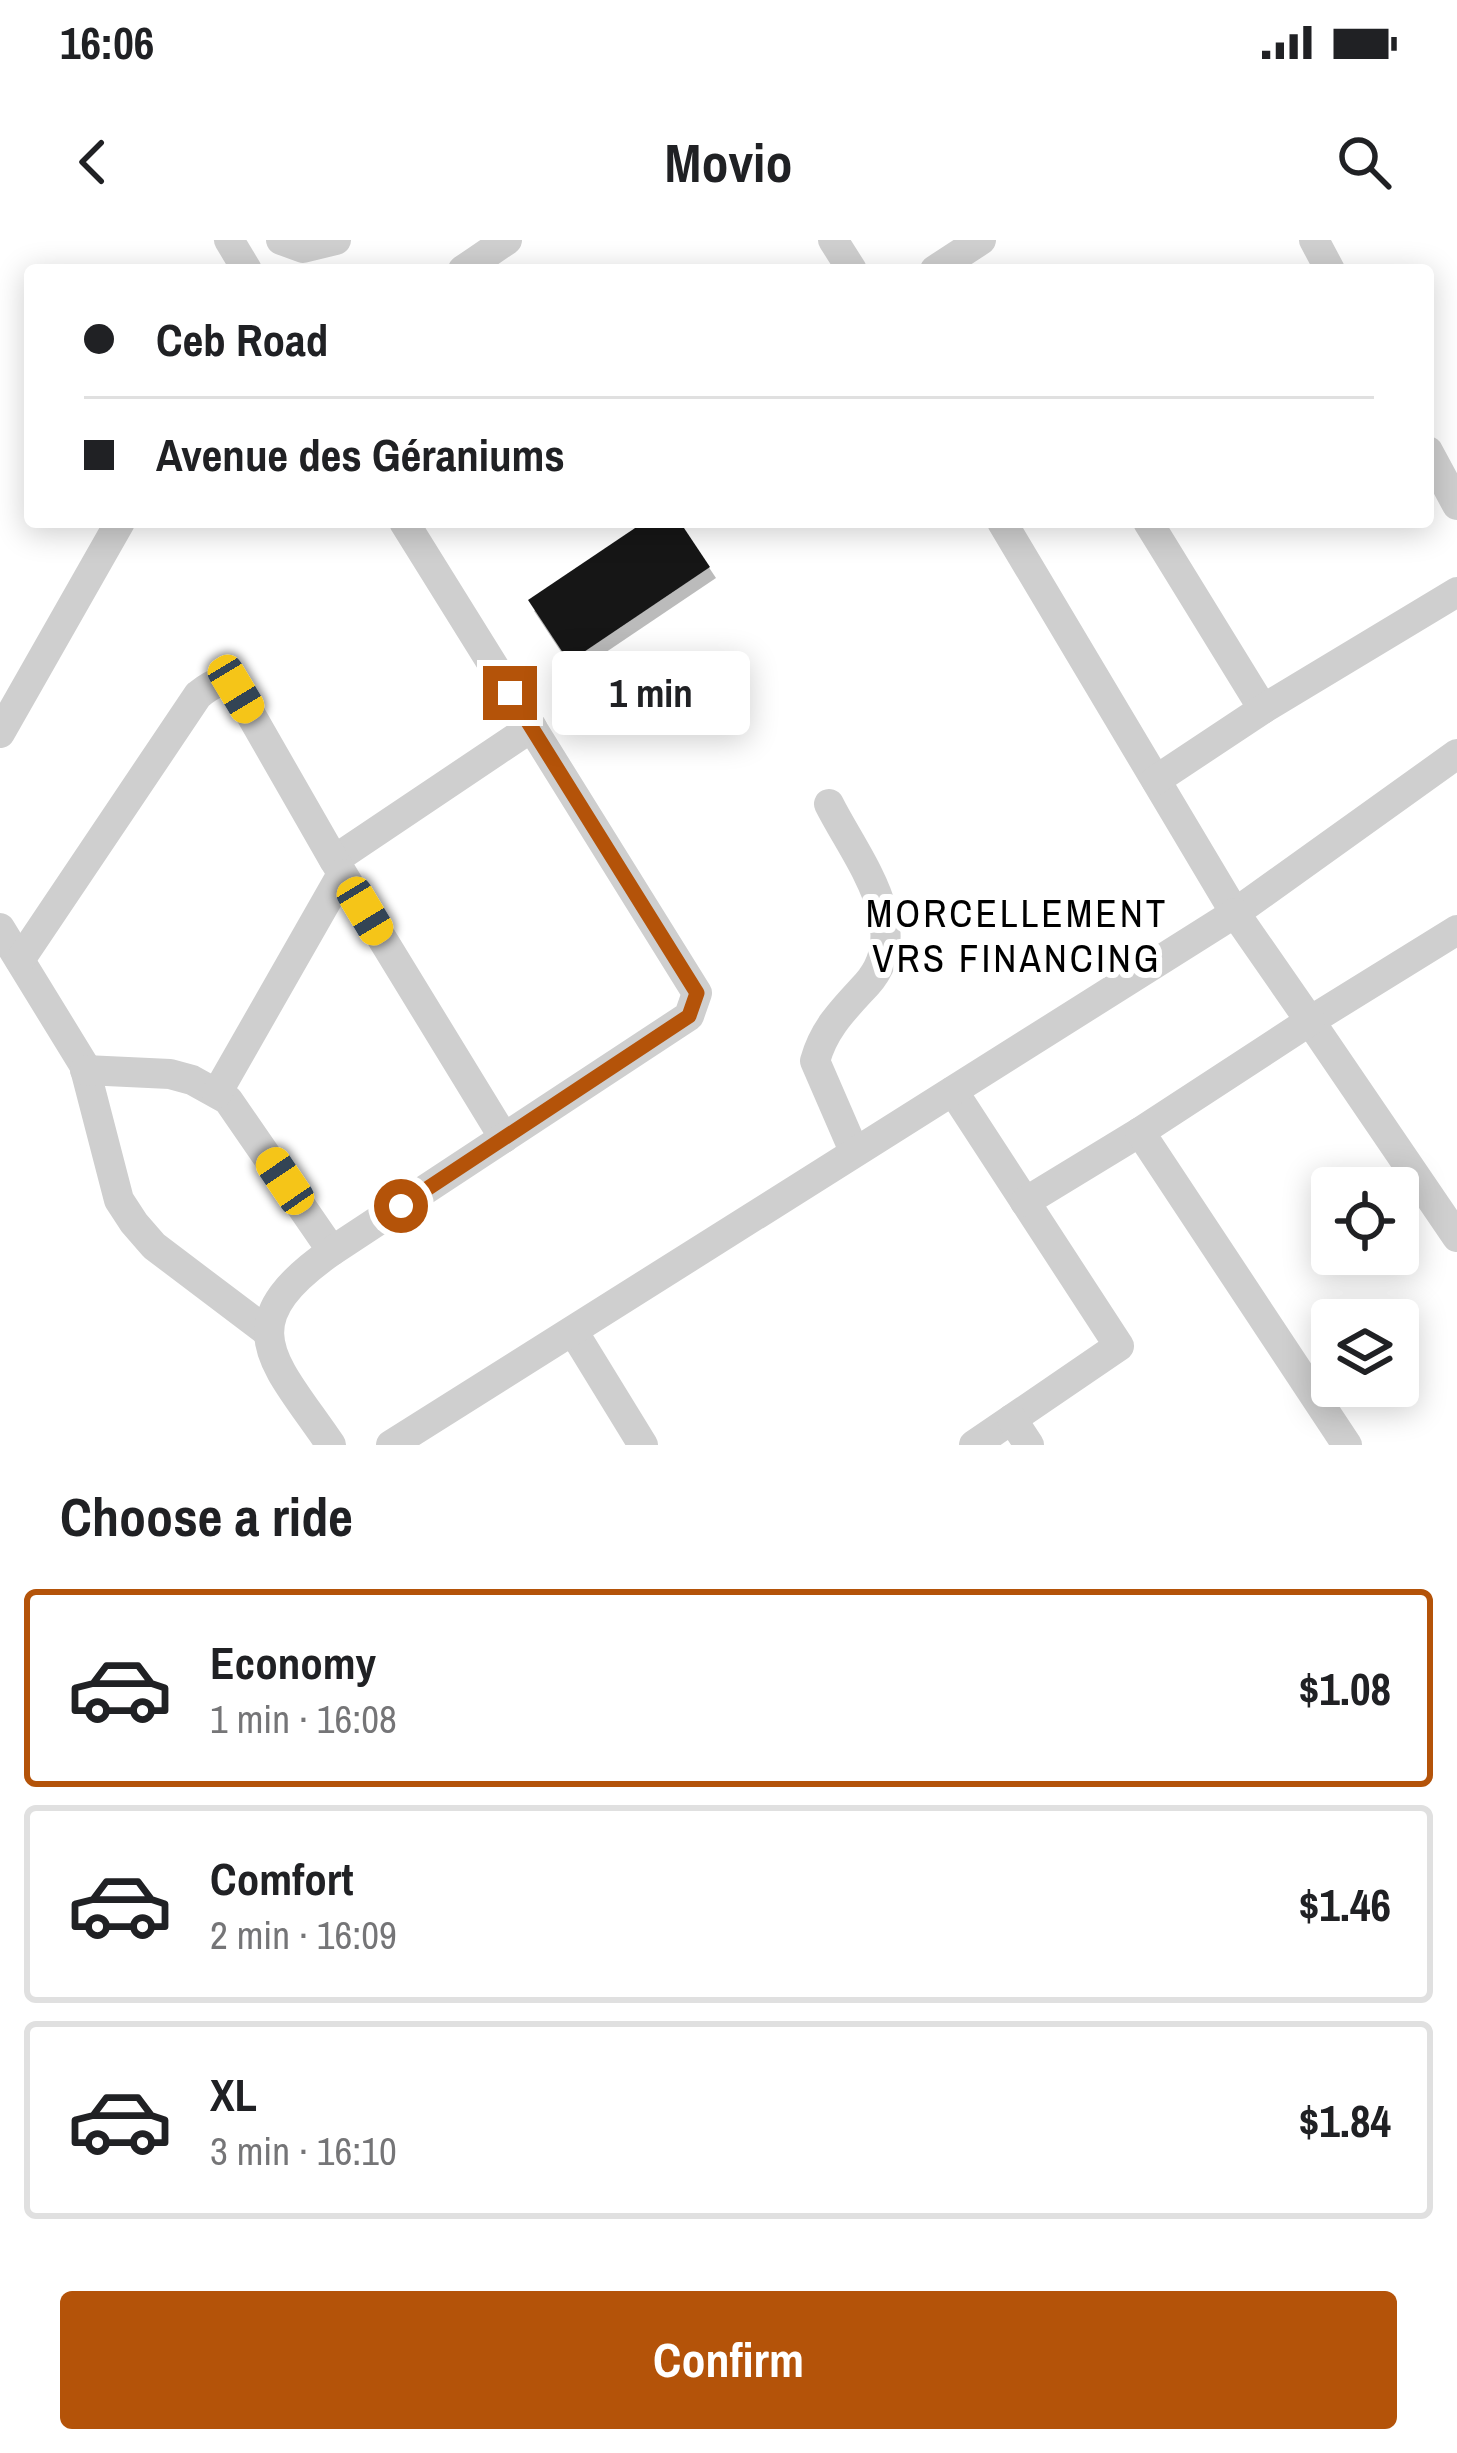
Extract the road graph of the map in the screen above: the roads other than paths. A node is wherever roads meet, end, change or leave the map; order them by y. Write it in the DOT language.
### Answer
graph roads {
  1 [pos="281,240"];
  2 [pos="335,240"];
  3 [pos="507,240"];
  4 [pos="981,240"];
  5 [pos="472,264"];
  6 [pos="943,264"];
  7 [pos="1434,462"];
  8 [pos="1457,505"];
  9 [pos="117,528"];
  10 [pos="408,528"];
  11 [pos="1006,528"];
  12 [pos="1152,528"];
  13 [pos="1457,592"];
  14 [pos="1263,710"];
  15 [pos="532,727"];
  16 [pos="0,733"];
  17 [pos="1457,754"];
  18 [pos="1156,780"];
  19 [pos="829,804"];
  20 [pos="338,867"];
  21 [pos="1235,913"];
  22 [pos="0,928"];
  23 [pos="1457,930"];
  24 [pos="20,960"];
  25 [pos="1310,1021"];
  26 [pos="85,1070"];
  27 [pos="953,1091"];
  28 [pos="217,1093"];
  29 [pos="1139,1132"];
  30 [pos="504,1138"];
  31 [pos="854,1151"];
  32 [pos="1025,1202"];
  33 [pos="1448,1205"];
  34 [pos="1457,1237"];
  35 [pos="332,1251"];
  36 [pos="573,1331"];
  37 [pos="269,1333"];
  38 [pos="1020,1432"];
  39 [pos="331,1445"];
  40 [pos="391,1445"];
  41 [pos="643,1445"];
  42 [pos="974,1445"];
  43 [pos="1347,1445"];
  1 -- 2 [label="street"];
  3 -- 5 [label="street"];
  4 -- 6 [label="street"];
  7 -- 8 [label="street"];
  9 -- 16 [label="street"];
  10 -- 15 [label="street"];
  11 -- 18 [label="street"];
  12 -- 14 [label="street"];
  13 -- 14 [label="street"];
  14 -- 18 [label="street"];
  15 -- 20 [label="street"];
  15 -- 30 [label="street"];
  17 -- 21 [label="street"];
  18 -- 21 [label="street"];
  19 -- 31 [label="street"];
  20 -- 24 [label="street"];
  20 -- 28 [label="street"];
  20 -- 30 [label="street"];
  21 -- 25 [label="street"];
  21 -- 27 [label="street"];
  22 -- 24 [label="street"];
  23 -- 25 [label="street"];
  24 -- 26 [label="street"];
  25 -- 29 [label="street"];
  25 -- 33 [label="street"];
  26 -- 28 [label="street"];
  26 -- 37 [label="street"];
  27 -- 31 [label="street"];
  27 -- 32 [label="street"];
  28 -- 35 [label="street"];
  29 -- 32 [label="street"];
  29 -- 43 [label="street"];
  30 -- 35 [label="street"];
  31 -- 36 [label="street"];
  32 -- 38 [label="street"];
  33 -- 34 [label="street"];
  35 -- 37 [label="street"];
  36 -- 40 [label="street"];
  36 -- 41 [label="street"];
  37 -- 39 [label="street"];
  38 -- 42 [label="street"];
}
